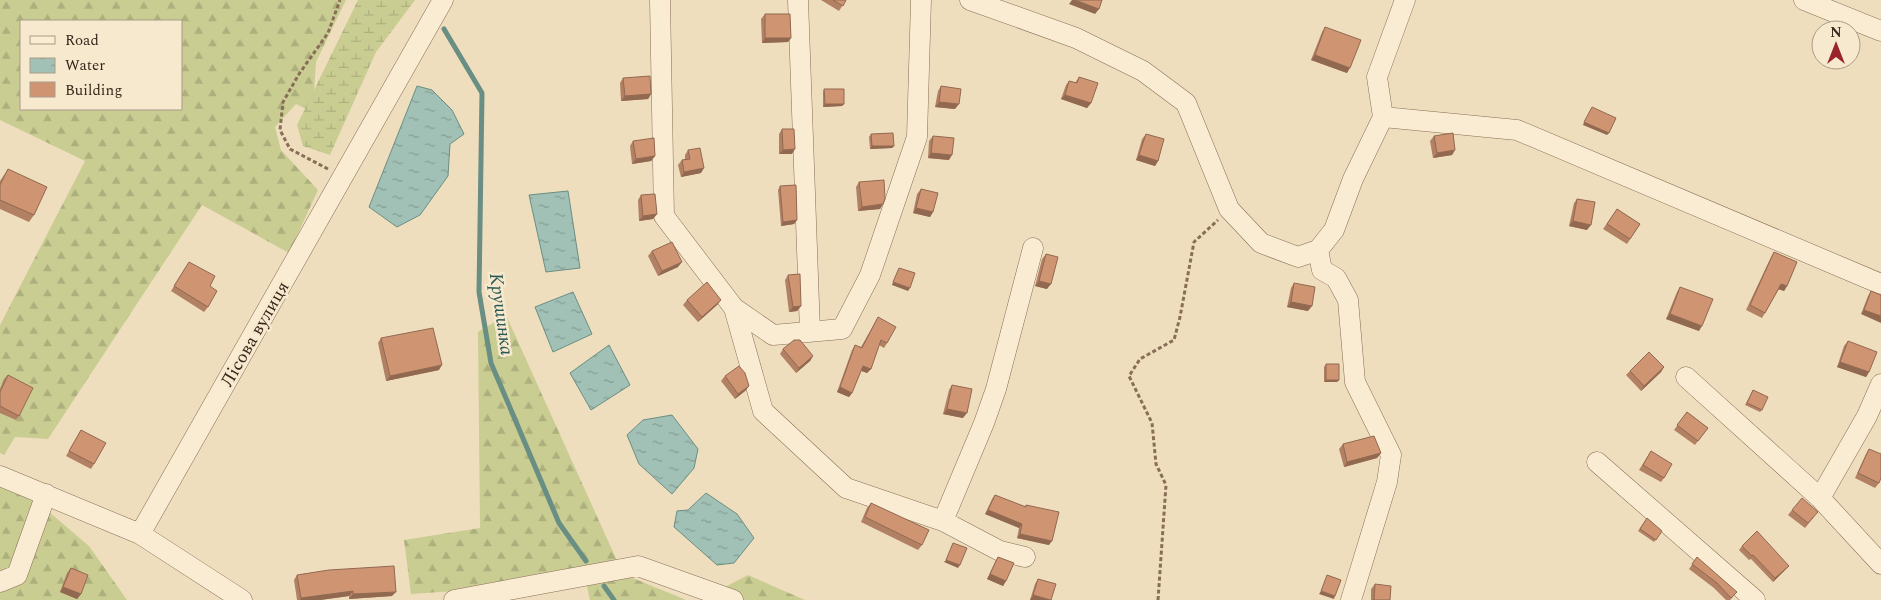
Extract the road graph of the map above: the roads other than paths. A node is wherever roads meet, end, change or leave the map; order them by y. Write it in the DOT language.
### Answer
graph roads {
  1 [pos="443,0"];
  2 [pos="660,0"];
  3 [pos="798,0"];
  4 [pos="922,0"];
  5 [pos="970,0"];
  6 [pos="1405,0"];
  7 [pos="1804,0"];
  8 [pos="1881,31"];
  9 [pos="1383,117"];
  10 [pos="1033,248"];
  11 [pos="1318,250"];
  12 [pos="1881,284"];
  13 [pos="734,308"];
  14 [pos="810,332"];
  15 [pos="1686,377"];
  16 [pos="1881,384"];
  17 [pos="1596,462"];
  18 [pos="0,476"];
  19 [pos="46,494"];
  20 [pos="1820,498"];
  21 [pos="943,521"];
  22 [pos="140,534"];
  23 [pos="1025,556"];
  24 [pos="1881,564"];
  25 [pos="0,582"];
  26 [pos="242,600"];
  27 [pos="454,600"];
  28 [pos="733,600"];
  29 [pos="1351,600"];
  30 [pos="1755,600"];
  1 -- 22 [label="street, Лісова вулиця"];
  2 -- 13 [label="street"];
  3 -- 14 [label="street"];
  4 -- 14 [label="street"];
  5 -- 11 [label="street"];
  6 -- 9 [label="street"];
  7 -- 8 [label="street"];
  9 -- 11 [label="street"];
  9 -- 12 [label="street"];
  10 -- 21 [label="street"];
  11 -- 29 [label="street"];
  13 -- 14 [label="street"];
  13 -- 21 [label="street"];
  15 -- 20 [label="street"];
  16 -- 20 [label="street"];
  17 -- 30 [label="street"];
  18 -- 19 [label="street"];
  19 -- 22 [label="street"];
  19 -- 25 [label="street"];
  20 -- 24 [label="street"];
  21 -- 23 [label="street"];
  22 -- 26 [label="street"];
  27 -- 28 [label="street"];
}
